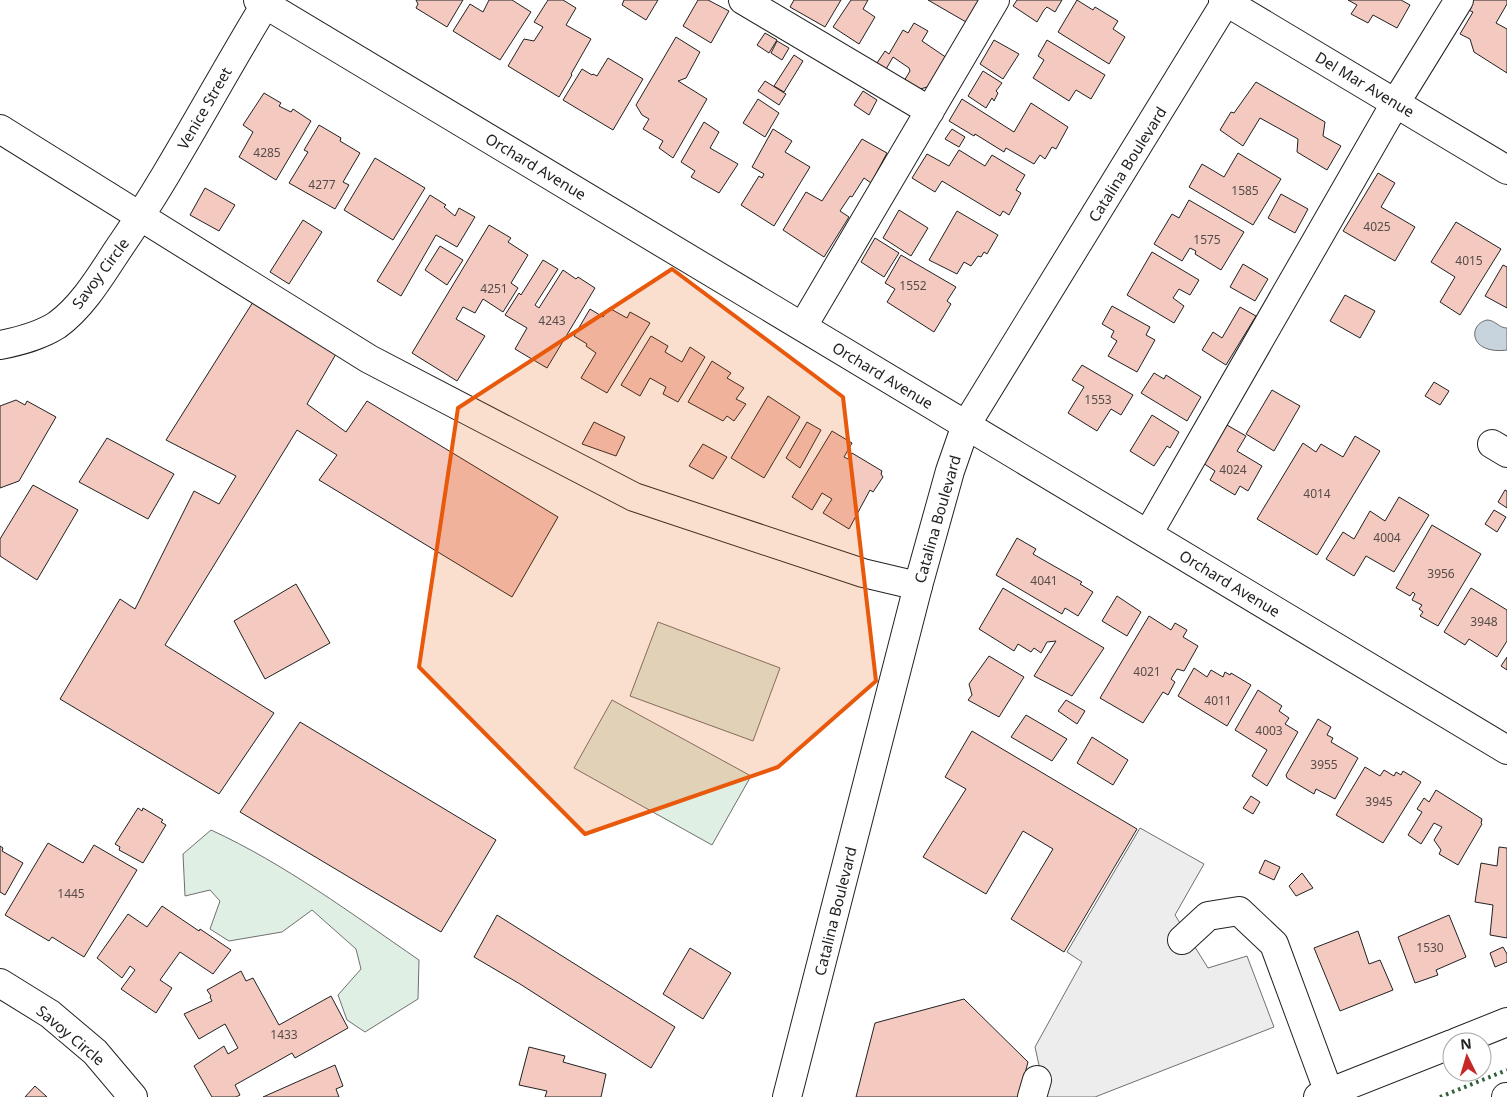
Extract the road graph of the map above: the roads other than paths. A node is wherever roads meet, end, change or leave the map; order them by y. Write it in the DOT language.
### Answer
graph roads {
  1 [pos="743,0"];
  2 [pos="995,0"];
  3 [pos="1459,0"];
  4 [pos="264,1"];
  5 [pos="1226,1"];
  6 [pos="1396,102"];
  7 [pos="930,111"];
  8 [pos="0,129"];
  9 [pos="1507,170"];
  10 [pos="141,217"];
  11 [pos="803,326"];
  12 [pos="0,346"];
  13 [pos="966,425"];
  14 [pos="1148,534"];
  15 [pos="918,586"];
  16 [pos="1507,750"];
  17 [pos="1182,940"];
  18 [pos="0,983"];
  19 [pos="1507,1022"];
  20 [pos="1482,1032"];
  21 [pos="1442,1048"];
  22 [pos="1323,1095"];
  23 [pos="134,1097"];
  24 [pos="788,1097"];
  1 -- 7 [label="street"];
  2 -- 7 [label="street"];
  3 -- 6 [label="street"];
  4 -- 10 [label="street, Venice Street"];
  4 -- 11 [label="street, Orchard Avenue"];
  5 -- 6 [label="street, Del Mar Avenue"];
  5 -- 13 [label="street, Catalina Boulevard"];
  6 -- 9 [label="street, Del Mar Avenue"];
  6 -- 14 [label="street"];
  7 -- 11 [label="street"];
  8 -- 10 [label="street"];
  10 -- 12 [label="street, Savoy Circle"];
  10 -- 15 [label="street"];
  11 -- 13 [label="street, Orchard Avenue"];
  13 -- 14 [label="street, Orchard Avenue"];
  13 -- 15 [label="street, Catalina Boulevard"];
  14 -- 16 [label="street, Orchard Avenue"];
  15 -- 24 [label="street, Catalina Boulevard"];
  17 -- 22 [label="street"];
  18 -- 23 [label="street, Savoy Circle"];
  19 -- 20 [label="street"];
  21 -- 22 [label="street"];
}
